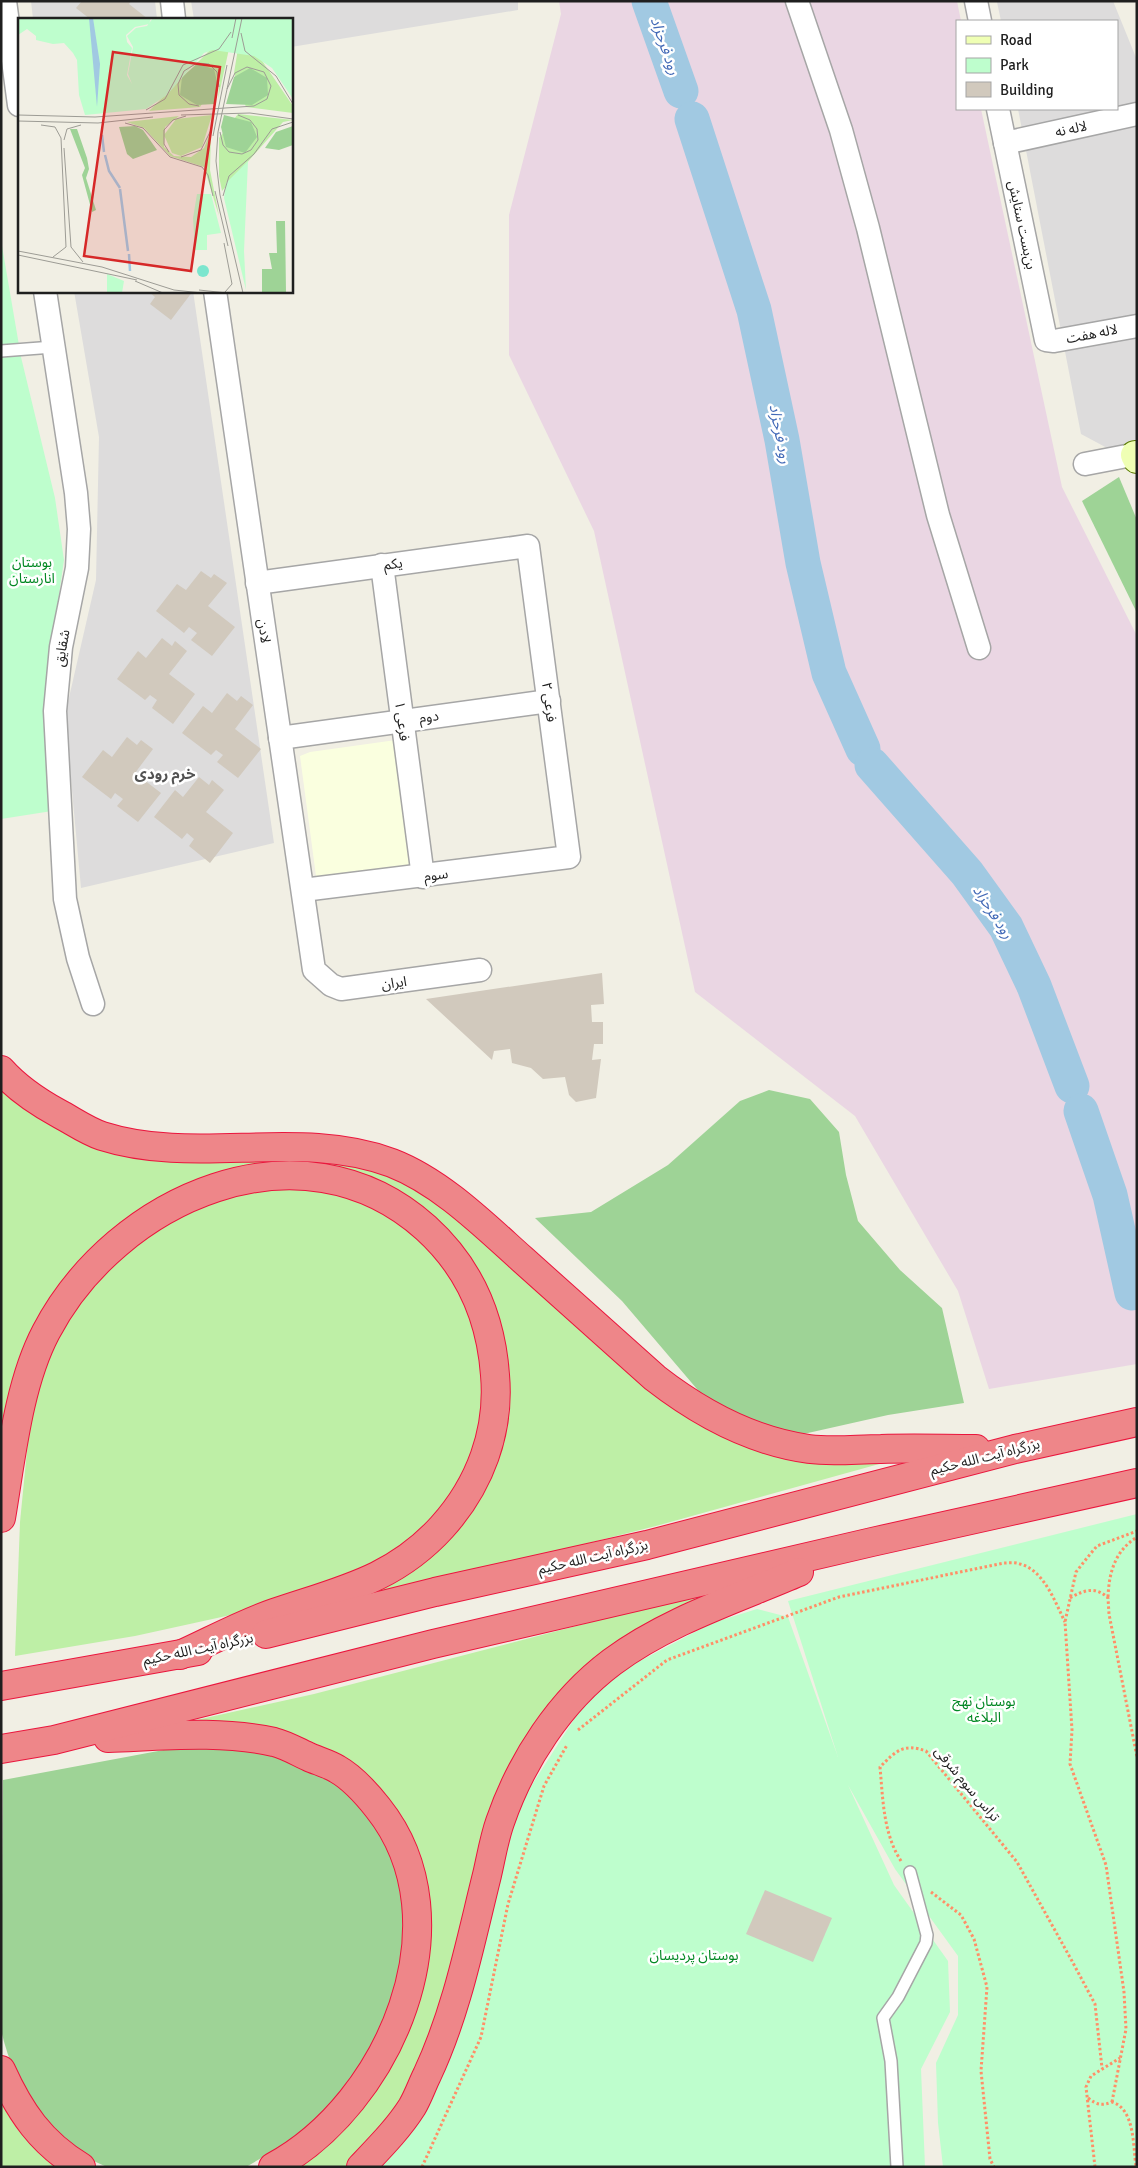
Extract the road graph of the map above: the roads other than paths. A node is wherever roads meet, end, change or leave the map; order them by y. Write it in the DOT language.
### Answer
graph roads {
  1 [pos="5,1"];
  2 [pos="172,1"];
  3 [pos="797,1"];
  4 [pos="976,1"];
  5 [pos="174,18"];
  6 [pos="980,20"];
  7 [pos="18,98"];
  8 [pos="998,110"];
  9 [pos="1137,114"];
  10 [pos="1005,143"];
  11 [pos="45,292"];
  12 [pos="215,292"];
  13 [pos="1137,326"];
  14 [pos="1046,340"];
  15 [pos="53,347"];
  16 [pos="1,352"];
  17 [pos="1136,456"];
  18 [pos="1085,464"];
  19 [pos="528,546"];
  20 [pos="382,565"];
  21 [pos="258,583"];
  22 [pos="979,648"];
  23 [pos="548,701"];
  24 [pos="402,720"];
  25 [pos="280,738"];
  26 [pos="569,858"];
  27 [pos="423,877"];
  28 [pos="303,890"];
  29 [pos="314,970"];
  30 [pos="480,970"];
  31 [pos="93,1004"];
  32 [pos="1,1070"];
  33 [pos="1137,1422"];
  34 [pos="1015,1449"];
  35 [pos="1137,1483"];
  36 [pos="1,1518"];
  37 [pos="872,1542"];
  38 [pos="180,1655"];
  39 [pos="1,1686"];
  40 [pos="54,1740"];
  41 [pos="1,1749"];
  42 [pos="910,1872"];
  43 [pos="1,2070"];
  44 [pos="81,2167"];
  45 [pos="273,2167"];
  46 [pos="361,2167"];
  47 [pos="897,2167"];
  1 -- 7 [label="street"];
  2 -- 5 [label="street"];
  3 -- 22 [label="street"];
  4 -- 6 [label="street"];
  8 -- 10 [label="street, بن‌بست ستایش"];
  9 -- 10 [label="street, لاله نه"];
  10 -- 14 [label="street, بن‌بست ستایش"];
  11 -- 15 [label="street, شقایق"];
  12 -- 21 [label="street, لادن"];
  13 -- 14 [label="street, لاله هفت"];
  15 -- 16 [label="lane"];
  15 -- 31 [label="street, شقایق"];
  17 -- 18 [label="street"];
  19 -- 20 [label="street, یکم"];
  19 -- 23 [label="street, فرعی ۲"];
  20 -- 21 [label="street, یکم"];
  20 -- 24 [label="street, فرعی ۱"];
  21 -- 25 [label="street, لادن"];
  23 -- 24 [label="street, دوم"];
  23 -- 26 [label="street, فرعی ۲"];
  24 -- 25 [label="street, دوم"];
  24 -- 27 [label="street, فرعی ۱"];
  25 -- 28 [label="street, لادن"];
  26 -- 27 [label="street, سوم"];
  27 -- 28 [label="street, سوم"];
  28 -- 29 [label="street, لادن"];
  29 -- 30 [label="street, ایران"];
  32 -- 34 [label="highway"];
  33 -- 34 [label="highway, بزرگراه آیت الله حکیم"];
  34 -- 38 [label="highway, بزرگراه آیت الله حکیم"];
  35 -- 37 [label="highway"];
  36 -- 38 [label="highway"];
  37 -- 40 [label="highway"];
  37 -- 46 [label="highway"];
  38 -- 39 [label="highway, بزرگراه آیت الله حکیم"];
  40 -- 41 [label="highway"];
  40 -- 45 [label="highway"];
  42 -- 47 [label="lane"];
  43 -- 44 [label="highway"];
}
